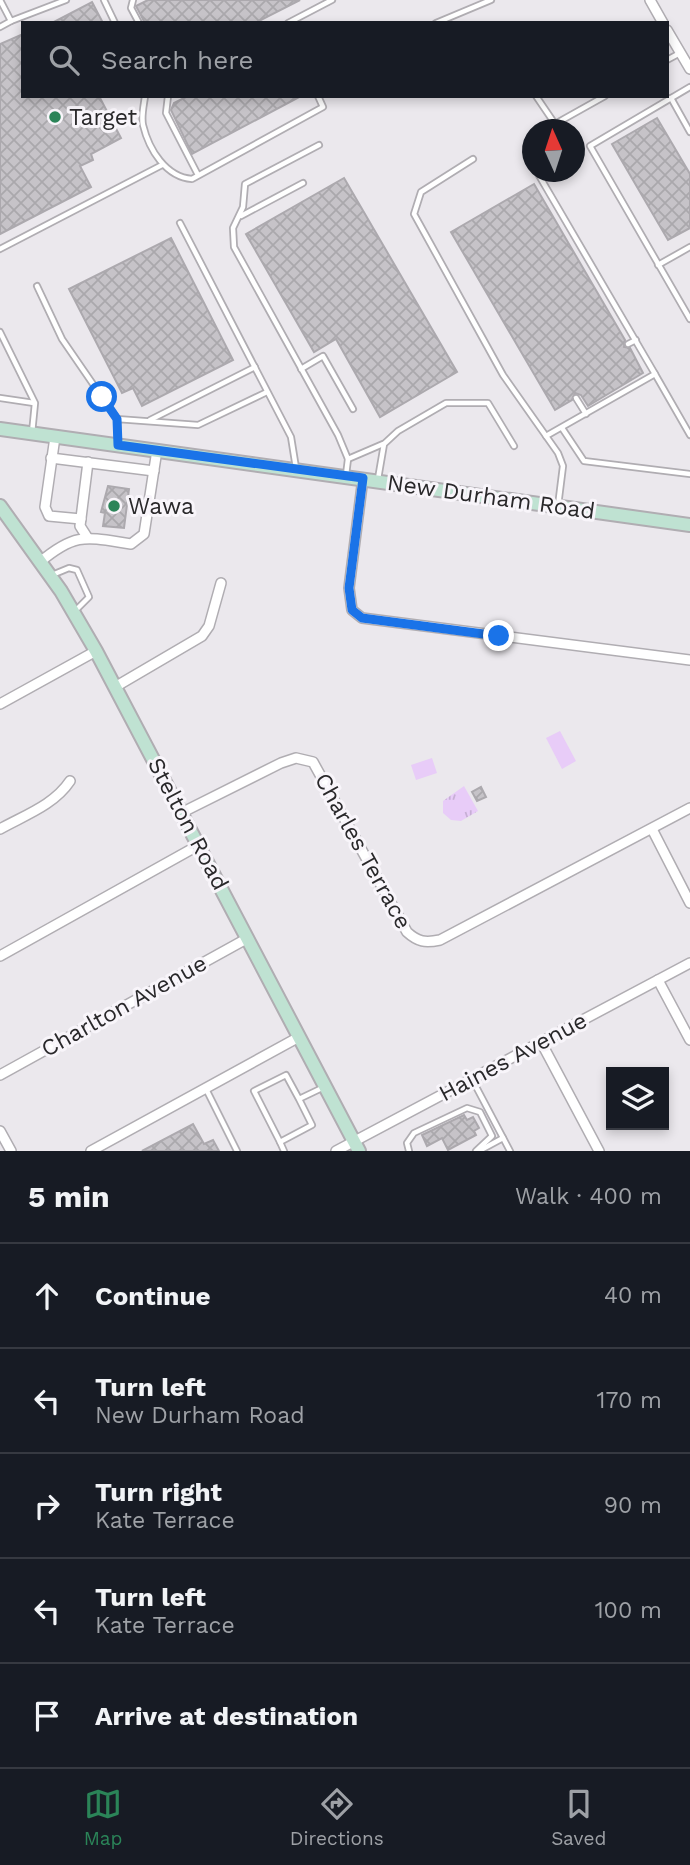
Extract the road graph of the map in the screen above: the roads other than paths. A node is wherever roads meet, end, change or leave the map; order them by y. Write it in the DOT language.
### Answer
graph roads {
  1 [pos="0,0"];
  2 [pos="66,0"];
  3 [pos="104,0"];
  4 [pos="133,0"];
  5 [pos="332,0"];
  6 [pos="491,0"];
  7 [pos="650,0"];
  8 [pos="11,21"];
  9 [pos="114,21"];
  10 [pos="138,21"];
  11 [pos="292,21"];
  12 [pos="441,21"];
  13 [pos="662,21"];
  14 [pos="0,27"];
  15 [pos="669,33"];
  16 [pos="681,53"];
  17 [pos="669,60"];
  18 [pos="690,69"];
  19 [pos="690,87"];
  20 [pos="145,98"];
  21 [pos="167,98"];
  22 [pos="319,98"];
  23 [pos="537,98"];
  24 [pos="601,98"];
  25 [pos="671,98"];
  26 [pos="690,132"];
  27 [pos="319,145"];
  28 [pos="473,159"];
  29 [pos="162,165"];
  30 [pos="198,175"];
  31 [pos="543,182"];
  32 [pos="303,183"];
  33 [pos="240,217"];
  34 [pos="180,223"];
  35 [pos="690,247"];
  36 [pos="0,249"];
  37 [pos="658,265"];
  38 [pos="37,286"];
  39 [pos="690,319"];
  40 [pos="0,332"];
  41 [pos="636,340"];
  42 [pos="628,344"];
  43 [pos="255,367"];
  44 [pos="301,369"];
  45 [pos="655,374"];
  46 [pos="267,392"];
  47 [pos="0,398"];
  48 [pos="576,398"];
  49 [pos="35,403"];
  50 [pos="353,409"];
  51 [pos="586,414"];
  52 [pos="117,419"];
  53 [pos="149,421"];
  54 [pos="562,428"];
  55 [pos="0,429"];
  56 [pos="32,433"];
  57 [pos="690,435"];
  58 [pos="546,436"];
  59 [pos="55,437"];
  60 [pos="384,444"];
  61 [pos="118,445"];
  62 [pos="514,446"];
  63 [pos="157,450"];
  64 [pos="51,458"];
  65 [pos="348,459"];
  66 [pos="88,462"];
  67 [pos="296,469"];
  68 [pos="154,471"];
  69 [pos="690,474"];
  70 [pos="346,475"];
  71 [pos="363,478"];
  72 [pos="378,480"];
  73 [pos="0,506"];
  74 [pos="558,507"];
  75 [pos="81,519"];
  76 [pos="690,524"];
  77 [pos="87,537"];
  78 [pos="40,562"];
  79 [pos="50,576"];
  80 [pos="221,583"];
  81 [pos="73,612"];
  82 [pos="96,651"];
  83 [pos="690,660"];
  84 [pos="115,687"];
  85 [pos="0,704"];
  86 [pos="70,781"];
  87 [pos="690,808"];
  88 [pos="183,811"];
  89 [pos="0,829"];
  90 [pos="652,829"];
  91 [pos="199,845"];
  92 [pos="690,903"];
  93 [pos="248,938"];
  94 [pos="0,956"];
  95 [pos="690,963"];
  96 [pos="658,980"];
  97 [pos="299,1038"];
  98 [pos="690,1041"];
  99 [pos="541,1042"];
  100 [pos="0,1075"];
  101 [pos="472,1079"];
  102 [pos="325,1086"];
  103 [pos="206,1088"];
  104 [pos="299,1099"];
  105 [pos="0,1131"];
  106 [pos="503,1138"];
  107 [pos="280,1142"];
  108 [pos="357,1146"];
  109 [pos="11,1151"];
  110 [pos="91,1151"];
  111 [pos="237,1151"];
  112 [pos="284,1151"];
  113 [pos="336,1151"];
  114 [pos="409,1151"];
  115 [pos="477,1151"];
  116 [pos="510,1151"];
  117 [pos="599,1151"];
  1 -- 8 [label="lane"];
  2 -- 8 [label="lane"];
  3 -- 9 [label="lane"];
  4 -- 10 [label="lane"];
  5 -- 11 [label="lane"];
  6 -- 12 [label="lane"];
  7 -- 13 [label="street"];
  8 -- 14 [label="lane"];
  15 -- 16 [label="street"];
  16 -- 17 [label="lane"];
  16 -- 18 [label="street"];
  19 -- 25 [label="lane"];
  20 -- 29 [label="lane"];
  21 -- 30 [label="lane"];
  22 -- 30 [label="lane"];
  23 -- 24 [label="lane"];
  25 -- 26 [label="lane"];
  25 -- 37 [label="lane"];
  27 -- 33 [label="lane"];
  28 -- 58 [label="lane"];
  29 -- 30 [label="lane"];
  29 -- 36 [label="lane"];
  31 -- 41 [label="lane"];
  32 -- 33 [label="lane"];
  33 -- 44 [label="lane"];
  34 -- 43 [label="lane"];
  35 -- 37 [label="lane"];
  37 -- 39 [label="lane"];
  38 -- 52 [label="lane"];
  40 -- 49 [label="lane"];
  41 -- 42 [label="lane"];
  41 -- 45 [label="lane"];
  43 -- 46 [label="lane"];
  43 -- 53 [label="lane"];
  44 -- 50 [label="lane"];
  44 -- 65 [label="lane"];
  45 -- 51 [label="lane"];
  45 -- 57 [label="lane"];
  46 -- 53 [label="lane"];
  46 -- 67 [label="lane"];
  47 -- 49 [label="lane"];
  48 -- 51 [label="lane"];
  49 -- 56 [label="lane"];
  51 -- 54 [label="lane"];
  52 -- 53 [label="lane"];
  52 -- 61 [label="lane"];
  54 -- 58 [label="lane"];
  54 -- 69 [label="lane"];
  55 -- 56 [label="main road, New Durham Road"];
  56 -- 59 [label="main road, New Durham Road"];
  58 -- 74 [label="lane"];
  59 -- 61 [label="main road, New Durham Road"];
  59 -- 64 [label="street"];
  60 -- 62 [label="lane"];
  60 -- 65 [label="lane"];
  60 -- 72 [label="lane"];
  61 -- 63 [label="main road, New Durham Road"];
  63 -- 67 [label="main road, New Durham Road"];
  63 -- 68 [label="street"];
  64 -- 66 [label="street"];
  64 -- 75 [label="street"];
  65 -- 70 [label="lane"];
  66 -- 68 [label="street"];
  66 -- 75 [label="street"];
  67 -- 70 [label="main road, New Durham Road"];
  68 -- 77 [label="street"];
  70 -- 71 [label="main road, New Durham Road"];
  71 -- 72 [label="main road, New Durham Road"];
  71 -- 83 [label="street"];
  72 -- 74 [label="main road, New Durham Road"];
  73 -- 78 [label="main road, Stelton Road"];
  74 -- 76 [label="main road, New Durham Road"];
  75 -- 77 [label="street"];
  77 -- 78 [label="street"];
  78 -- 79 [label="main road, Stelton Road"];
  79 -- 81 [label="main road, Stelton Road"];
  79 -- 81 [label="lane"];
  80 -- 84 [label="street"];
  81 -- 82 [label="main road, Stelton Road"];
  82 -- 84 [label="main road, Stelton Road"];
  82 -- 85 [label="street"];
  84 -- 88 [label="main road, Stelton Road"];
  86 -- 89 [label="street"];
  87 -- 90 [label="street, Charles Terrace"];
  88 -- 90 [label="street, Charles Terrace"];
  88 -- 91 [label="main road, Stelton Road"];
  90 -- 92 [label="street"];
  91 -- 93 [label="main road, Stelton Road"];
  91 -- 94 [label="street"];
  93 -- 97 [label="main road, Stelton Road"];
  93 -- 100 [label="street, Charlton Avenue"];
  95 -- 96 [label="street, Haines Avenue"];
  96 -- 98 [label="street"];
  96 -- 99 [label="street, Haines Avenue"];
  97 -- 102 [label="main road, Stelton Road"];
  97 -- 103 [label="street"];
  99 -- 101 [label="street, Haines Avenue"];
  99 -- 117 [label="street"];
  101 -- 106 [label="lane"];
  101 -- 108 [label="street, Haines Avenue"];
  102 -- 104 [label="lane"];
  102 -- 108 [label="main road, Stelton Road"];
  103 -- 110 [label="street"];
  103 -- 111 [label="lane"];
  104 -- 107 [label="lane"];
  104 -- 107 [label="lane"];
  105 -- 109 [label="street"];
  106 -- 115 [label="lane"];
  106 -- 116 [label="lane"];
  107 -- 112 [label="lane"];
  108 -- 113 [label="street, Haines Avenue"];
  114 -- 115 [label="lane"];
}
